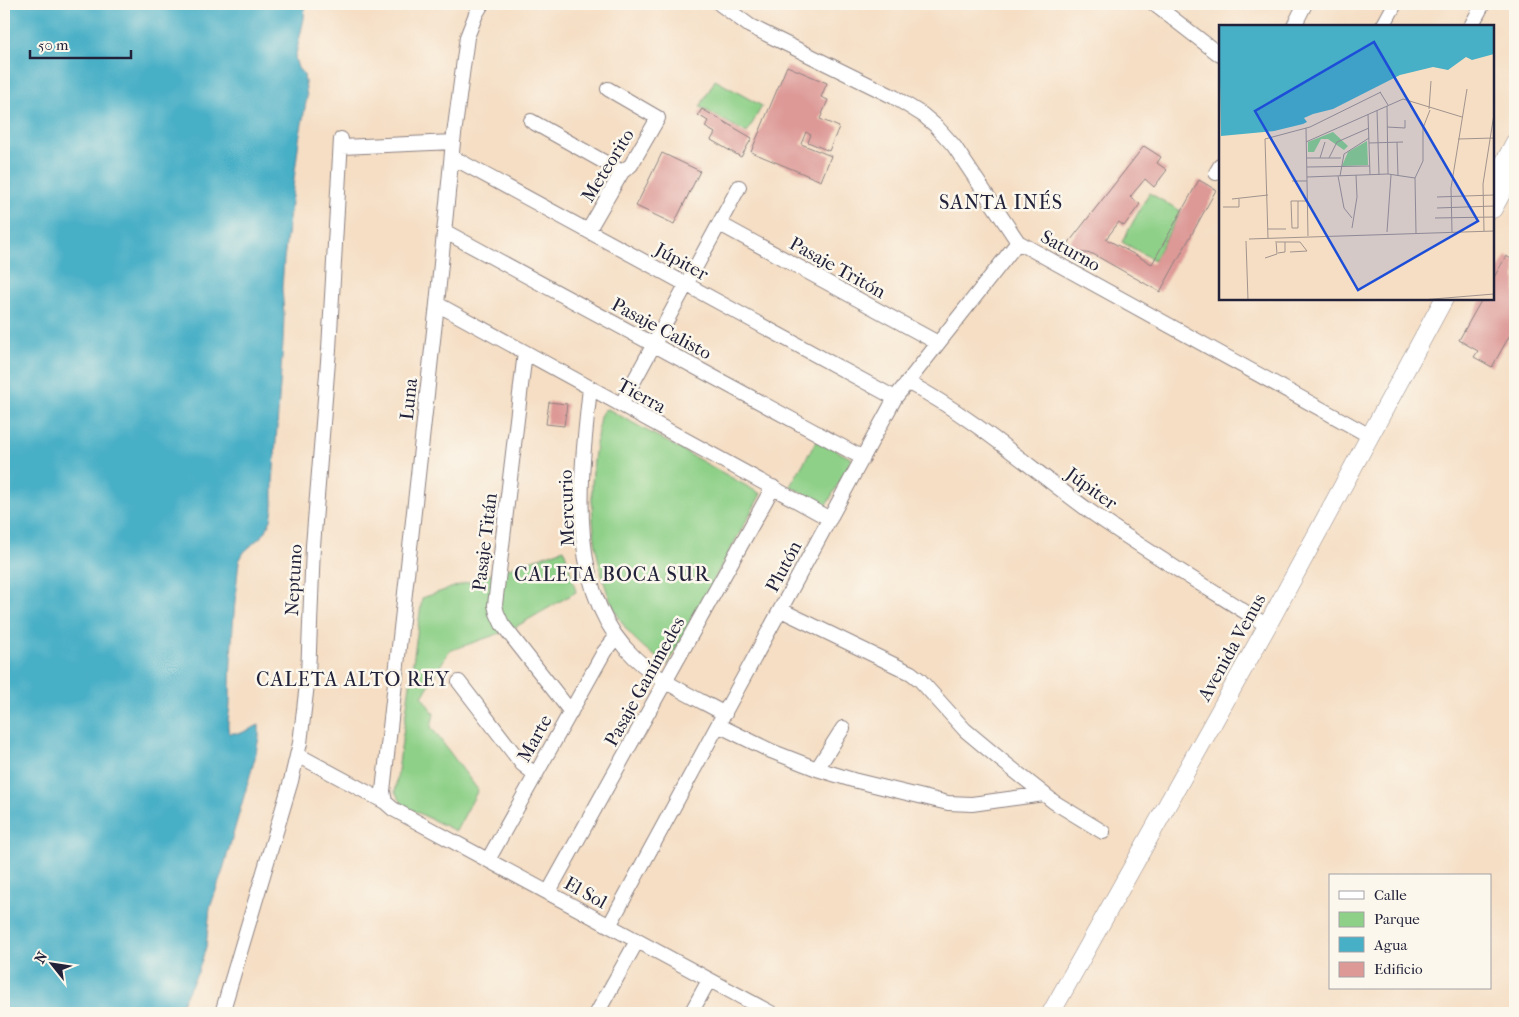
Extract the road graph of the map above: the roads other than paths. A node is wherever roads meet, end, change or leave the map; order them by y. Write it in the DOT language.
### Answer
graph roads {
  1 [pos="482,4"];
  2 [pos="720,4"];
  3 [pos="1154,4"];
  4 [pos="1306,4"];
  5 [pos="1395,4"];
  6 [pos="1483,4"];
  7 [pos="1295,25"];
  8 [pos="1384,25"];
  9 [pos="1472,25"];
  10 [pos="1219,54"];
  11 [pos="608,89"];
  12 [pos="531,121"];
  13 [pos="453,142"];
  14 [pos="1515,142"];
  15 [pos="452,157"];
  16 [pos="1515,167"];
  17 [pos="622,172"];
  18 [pos="1494,182"];
  19 [pos="740,187"];
  20 [pos="1494,204"];
  21 [pos="720,224"];
  22 [pos="444,231"];
  23 [pos="588,231"];
  24 [pos="1018,242"];
  25 [pos="686,284"];
  26 [pos="1432,300"];
  27 [pos="1443,300"];
  28 [pos="437,304"];
  29 [pos="938,343"];
  30 [pos="654,345"];
  31 [pos="526,352"];
  32 [pos="907,382"];
  33 [pos="590,388"];
  34 [pos="895,398"];
  35 [pos="621,405"];
  36 [pos="1366,433"];
  37 [pos="862,458"];
  38 [pos="773,488"];
  39 [pos="830,519"];
  40 [pos="781,610"];
  41 [pos="1258,620"];
  42 [pos="616,637"];
  43 [pos="665,681"];
  44 [pos="459,682"];
  45 [pos="571,712"];
  46 [pos="721,719"];
  47 [pos="843,728"];
  48 [pos="298,754"];
  49 [pos="817,769"];
  50 [pos="536,775"];
  51 [pos="1044,794"];
  52 [pos="385,802"];
  53 [pos="1104,832"];
  54 [pos="488,860"];
  55 [pos="548,893"];
  56 [pos="609,926"];
  57 [pos="637,941"];
  58 [pos="709,980"];
  59 [pos="767,1012"];
  60 [pos="222,1013"];
  61 [pos="598,1013"];
  62 [pos="691,1013"];
  63 [pos="1040,1013"];
  64 [pos="1051,1013"];
  1 -- 13 [label="street, Luna"];
  2 -- 24 [label="street, Saturno"];
  3 -- 10 [label="street"];
  4 -- 7 [label="street"];
  5 -- 8 [label="street"];
  6 -- 9 [label="street"];
  11 -- 17 [label="street, Meteorito"];
  12 -- 17 [label="street"];
  13 -- 15 [label="street, Luna"];
  13 -- 48 [label="street, Neptuno"];
  14 -- 18 [label="street"];
  15 -- 22 [label="street, Luna"];
  15 -- 23 [label="street, Júpiter"];
  16 -- 20 [label="street"];
  17 -- 23 [label="street, Meteorito"];
  19 -- 21 [label="street"];
  21 -- 25 [label="street"];
  21 -- 29 [label="street, Pasaje Tritón"];
  22 -- 28 [label="street, Luna"];
  22 -- 30 [label="street, Pasaje Calisto"];
  23 -- 25 [label="street, Júpiter"];
  24 -- 29 [label="street, Plutón"];
  24 -- 36 [label="street, Saturno"];
  25 -- 30 [label="street"];
  25 -- 34 [label="street, Júpiter"];
  26 -- 36 [label="street, Avenida Venus"];
  27 -- 36 [label="street, Avenida Venus"];
  28 -- 31 [label="street, Tierra"];
  28 -- 52 [label="street, Luna"];
  29 -- 32 [label="street, Plutón"];
  30 -- 35 [label="street"];
  30 -- 37 [label="street, Pasaje Calisto"];
  31 -- 33 [label="street, Tierra"];
  31 -- 45 [label="street, Pasaje Titán"];
  32 -- 34 [label="street, Plutón"];
  32 -- 41 [label="street, Júpiter"];
  33 -- 35 [label="street, Tierra"];
  33 -- 42 [label="street, Mercurio"];
  34 -- 37 [label="street, Plutón"];
  35 -- 38 [label="street, Tierra"];
  36 -- 41 [label="street, Avenida Venus"];
  36 -- 64 [label="street, Avenida Venus"];
  37 -- 39 [label="street, Plutón"];
  38 -- 39 [label="street, Tierra"];
  38 -- 43 [label="street, Pasaje Ganímedes"];
  39 -- 40 [label="street, Plutón"];
  40 -- 46 [label="street, Plutón"];
  40 -- 51 [label="street"];
  41 -- 63 [label="street, Avenida Venus"];
  42 -- 43 [label="street, Mercurio"];
  42 -- 45 [label="street, Marte"];
  43 -- 46 [label="street, Mercurio"];
  43 -- 55 [label="street, Pasaje Ganímedes"];
  44 -- 50 [label="street"];
  45 -- 50 [label="street, Marte"];
  46 -- 49 [label="street, Mercurio"];
  46 -- 56 [label="street, Plutón"];
  47 -- 49 [label="street"];
  48 -- 52 [label="street, El Sol"];
  48 -- 60 [label="street, Neptuno"];
  49 -- 51 [label="street, Mercurio"];
  50 -- 54 [label="street, Marte"];
  51 -- 53 [label="street"];
  52 -- 54 [label="street, El Sol"];
  54 -- 55 [label="street, El Sol"];
  55 -- 56 [label="street, El Sol"];
  56 -- 57 [label="street, El Sol"];
  57 -- 58 [label="street, El Sol"];
  57 -- 61 [label="street"];
  58 -- 59 [label="street, El Sol"];
  58 -- 62 [label="street"];
}
